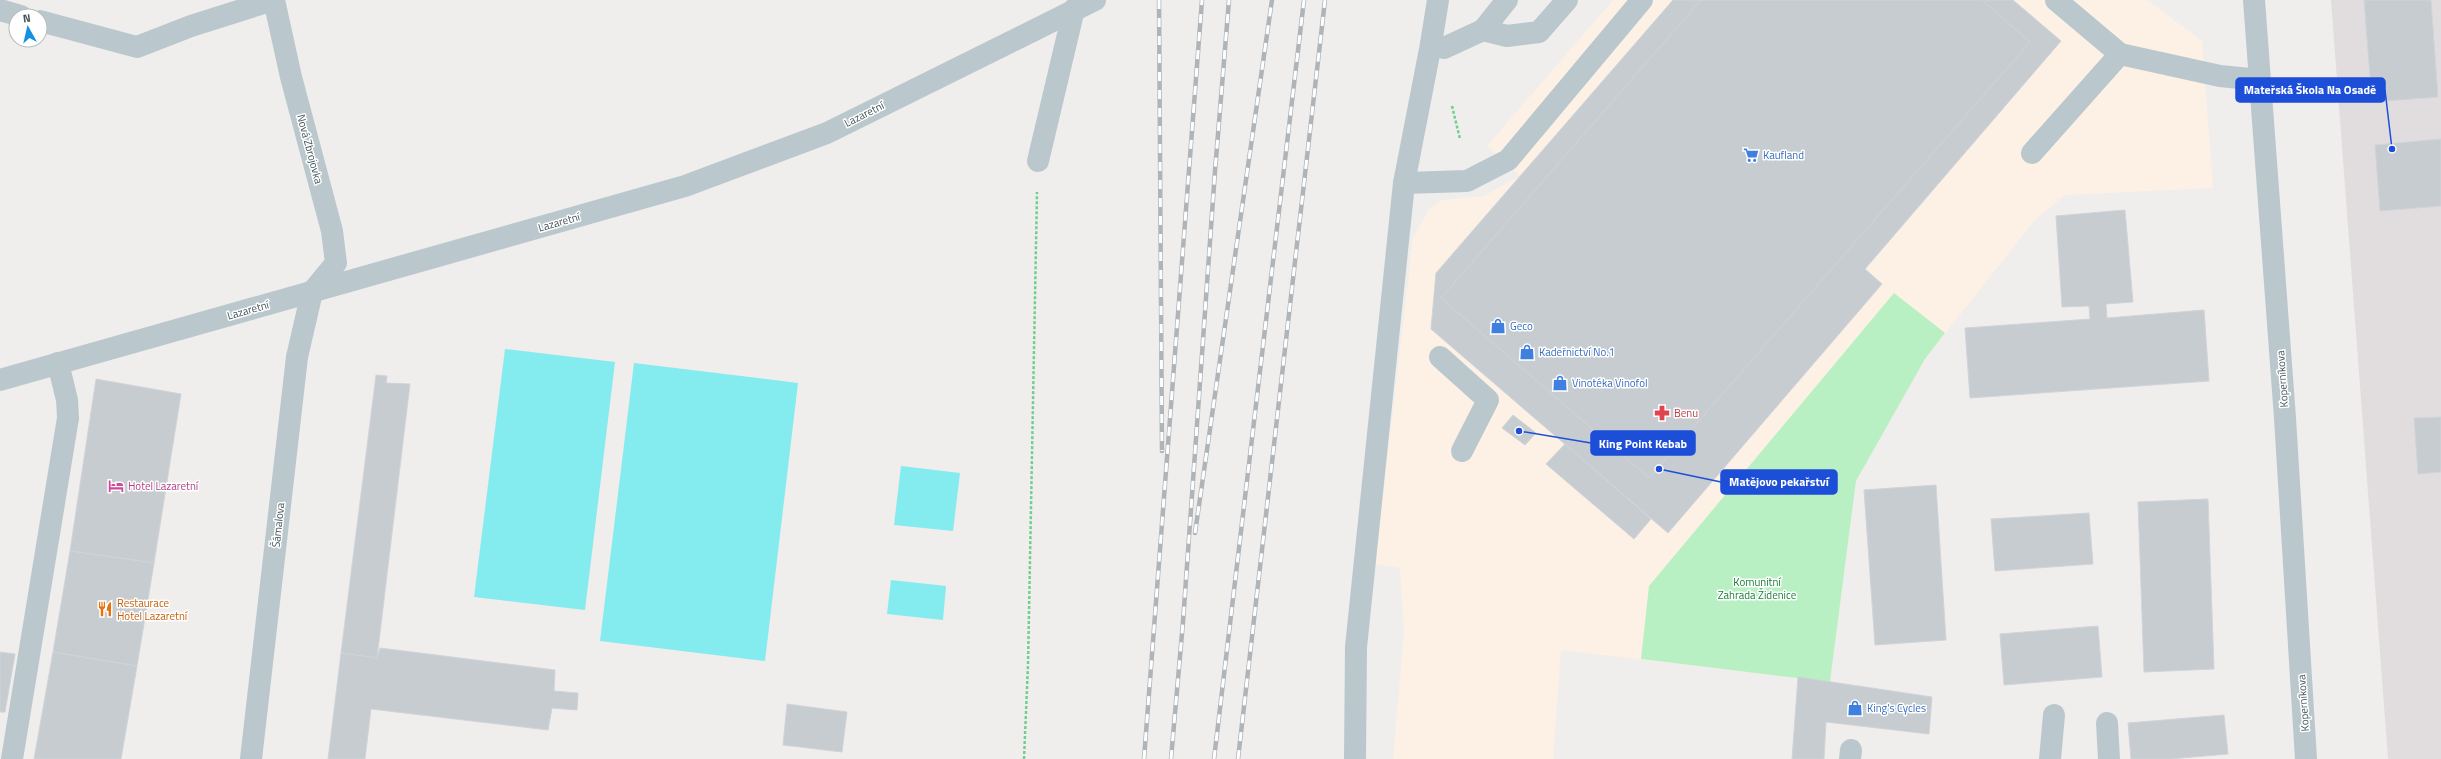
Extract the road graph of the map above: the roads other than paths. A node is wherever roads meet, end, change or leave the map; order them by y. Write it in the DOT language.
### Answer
graph roads {
  1 [pos="273,0"];
  2 [pos="1095,0"];
  3 [pos="1438,0"];
  4 [pos="1507,0"];
  5 [pos="1567,0"];
  6 [pos="1642,0"];
  7 [pos="2056,0"];
  8 [pos="2254,0"];
  9 [pos="1074,9"];
  10 [pos="48,23"];
  11 [pos="1483,30"];
  12 [pos="1431,44"];
  13 [pos="2120,54"];
  14 [pos="2260,80"];
  15 [pos="2032,153"];
  16 [pos="1038,162"];
  17 [pos="1404,183"];
  18 [pos="312,292"];
  19 [pos="1440,357"];
  20 [pos="58,363"];
  21 [pos="0,380"];
  22 [pos="1462,451"];
  23 [pos="2054,715"];
  24 [pos="2107,723"];
  25 [pos="12,759"];
  26 [pos="251,759"];
  27 [pos="1354,759"];
  28 [pos="2050,759"];
  29 [pos="2109,759"];
  30 [pos="2306,759"];
  1 -- 10 [label="street"];
  1 -- 18 [label="street, Nová Zbrojovka"];
  2 -- 9 [label="street, Lazaretní"];
  3 -- 12 [label="street"];
  4 -- 11 [label="street"];
  5 -- 11 [label="street"];
  6 -- 17 [label="street"];
  7 -- 13 [label="street"];
  8 -- 14 [label="street, Koperníkova"];
  9 -- 16 [label="street"];
  9 -- 18 [label="street, Lazaretní"];
  11 -- 12 [label="street"];
  12 -- 17 [label="street"];
  13 -- 14 [label="street"];
  13 -- 15 [label="street"];
  14 -- 30 [label="street, Koperníkova"];
  17 -- 27 [label="street"];
  18 -- 20 [label="street, Lazaretní"];
  18 -- 26 [label="street, Šámalova"];
  19 -- 22 [label="street"];
  20 -- 21 [label="street, Lazaretní"];
  20 -- 25 [label="street"];
  23 -- 28 [label="street"];
  24 -- 29 [label="street"];
}
